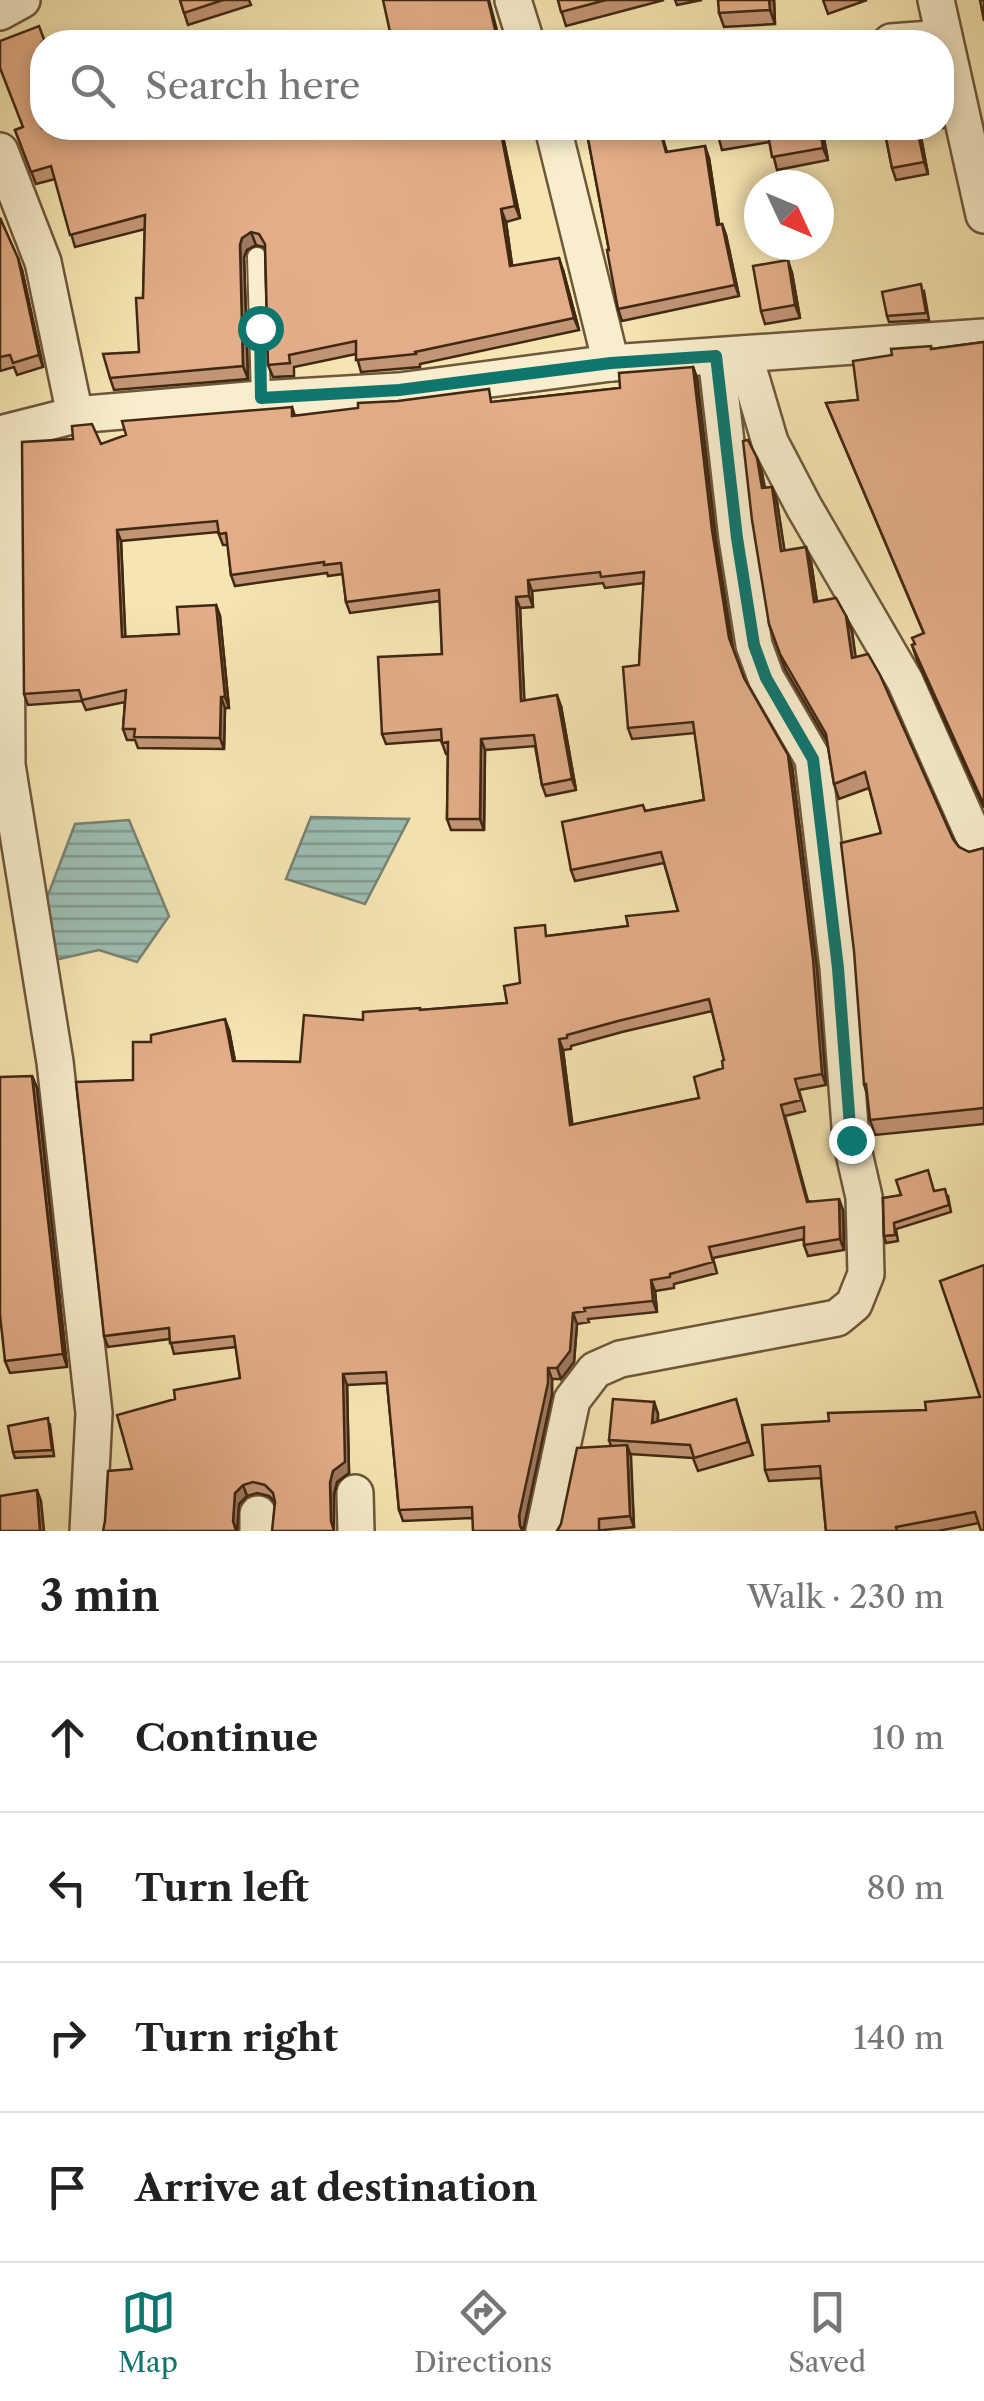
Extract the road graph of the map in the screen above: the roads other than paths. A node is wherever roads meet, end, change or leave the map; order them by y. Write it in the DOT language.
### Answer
graph roads {
  1 [pos="22,0"];
  2 [pos="513,0"];
  3 [pos="936,0"];
  4 [pos="0,12"];
  5 [pos="522,30"];
  6 [pos="942,30"];
  7 [pos="954,82"];
  8 [pos="555,140"];
  9 [pos="0,151"];
  10 [pos="984,215"];
  11 [pos="257,257"];
  12 [pos="984,337"];
  13 [pos="730,355"];
  14 [pos="611,363"];
  15 [pos="261,398"];
  16 [pos="76,415"];
  17 [pos="3,434"];
  18 [pos="978,846"];
  19 [pos="355,1493"];
  20 [pos="88,1531"];
  21 [pos="356,1531"];
  22 [pos="544,1531"];
  1 -- 4 [label="street"];
  2 -- 5 [label="street"];
  3 -- 6 [label="street"];
  7 -- 10 [label="street"];
  8 -- 14 [label="street"];
  9 -- 16 [label="street"];
  11 -- 15 [label="lane"];
  12 -- 13 [label="street"];
  13 -- 14 [label="street"];
  13 -- 18 [label="street"];
  13 -- 22 [label="street"];
  14 -- 15 [label="street"];
  15 -- 16 [label="street"];
  16 -- 17 [label="street"];
  17 -- 20 [label="street"];
  19 -- 21 [label="street"];
}
